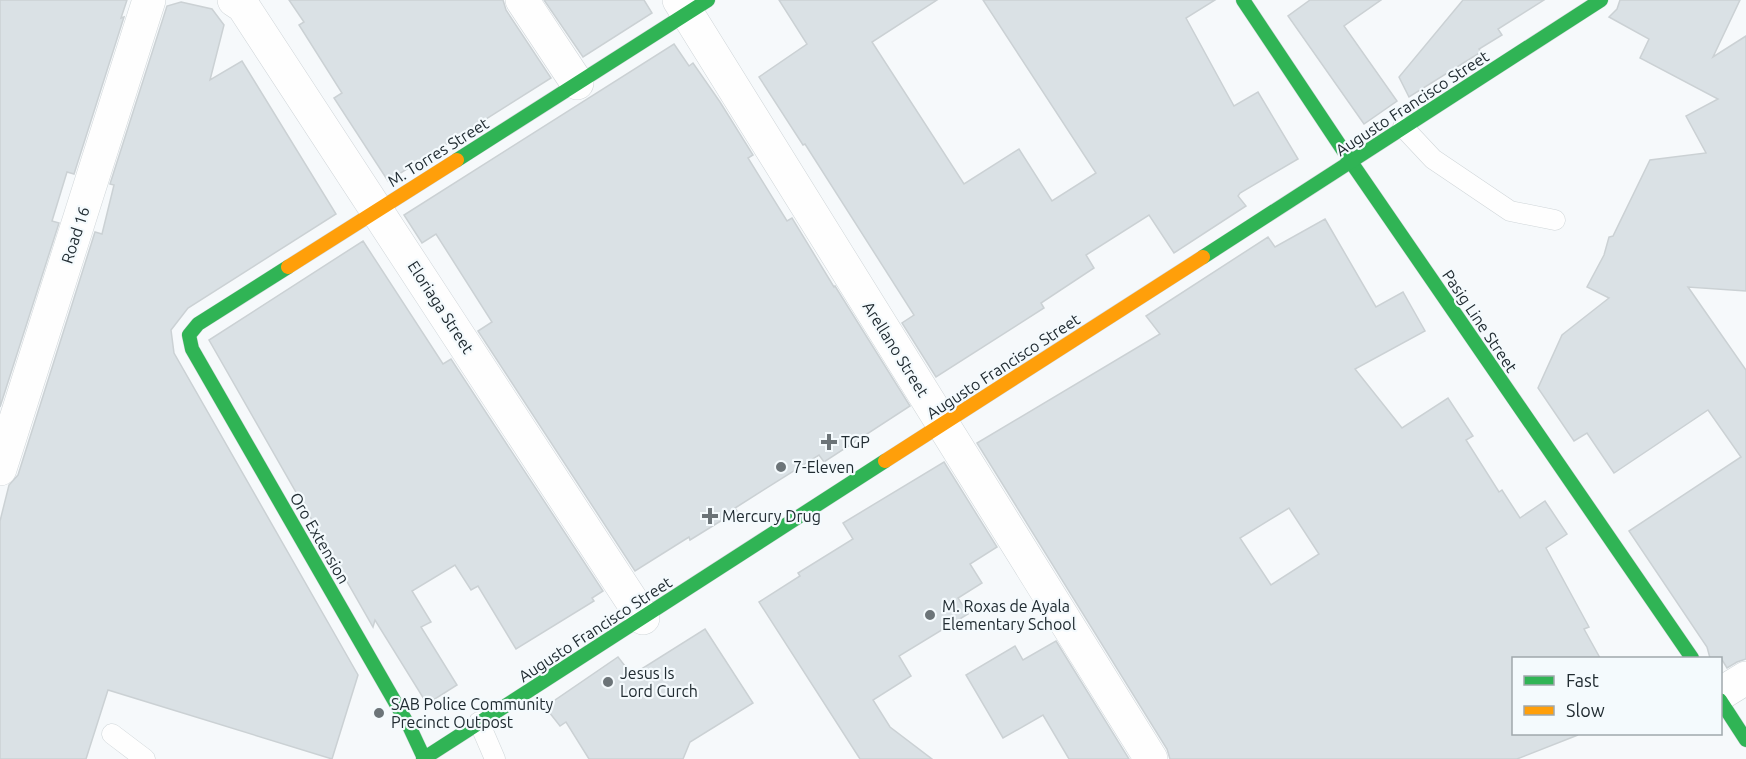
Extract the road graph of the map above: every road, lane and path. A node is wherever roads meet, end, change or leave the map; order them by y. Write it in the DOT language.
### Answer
graph roads {
  1 [pos="149,0"];
  2 [pos="234,0"];
  3 [pos="522,0"];
  4 [pos="1243,0"];
  5 [pos="1601,0"];
  6 [pos="691,4"];
  7 [pos="577,83"];
  8 [pos="1403,127"];
  9 [pos="1351,162"];
  10 [pos="377,210"];
  11 [pos="1555,220"];
  12 [pos="189,335"];
  13 [pos="943,424"];
  14 [pos="6,434"];
  15 [pos="0,469"];
  16 [pos="643,618"];
  17 [pos="1691,657"];
  18 [pos="1746,678"];
  19 [pos="1722,693"];
  20 [pos="1722,703"];
  21 [pos="479,723"];
  22 [pos="112,734"];
  23 [pos="1746,740"];
  24 [pos="145,759"];
  25 [pos="424,759"];
  26 [pos="495,759"];
  27 [pos="1151,759"];
  1 -- 14 [label="street, Road 16"];
  2 -- 10 [label="street, Eloriaga Street"];
  3 -- 7 [label="street"];
  4 -- 9 [label="street, Pasig Line Street"];
  5 -- 8 [label="street, Augusto Francisco Street"];
  6 -- 7 [label="street, M. Torres Street"];
  6 -- 13 [label="street, Arellano Street"];
  7 -- 10 [label="street, M. Torres Street"];
  8 -- 9 [label="street, Augusto Francisco Street"];
  8 -- 11 [label="lane"];
  9 -- 13 [label="street, Augusto Francisco Street"];
  9 -- 17 [label="street, Pasig Line Street"];
  10 -- 12 [label="street, M. Torres Street"];
  10 -- 16 [label="street, Eloriaga Street"];
  12 -- 25 [label="street, Oro Extension"];
  13 -- 16 [label="street, Augusto Francisco Street"];
  13 -- 27 [label="street, Arellano Street"];
  14 -- 15 [label="street, Road 16"];
  16 -- 21 [label="street, Augusto Francisco Street"];
  18 -- 19 [label="street"];
  20 -- 23 [label="street"];
  21 -- 25 [label="street, Augusto Francisco Street"];
  21 -- 26 [label="lane"];
  22 -- 24 [label="lane"];
}
